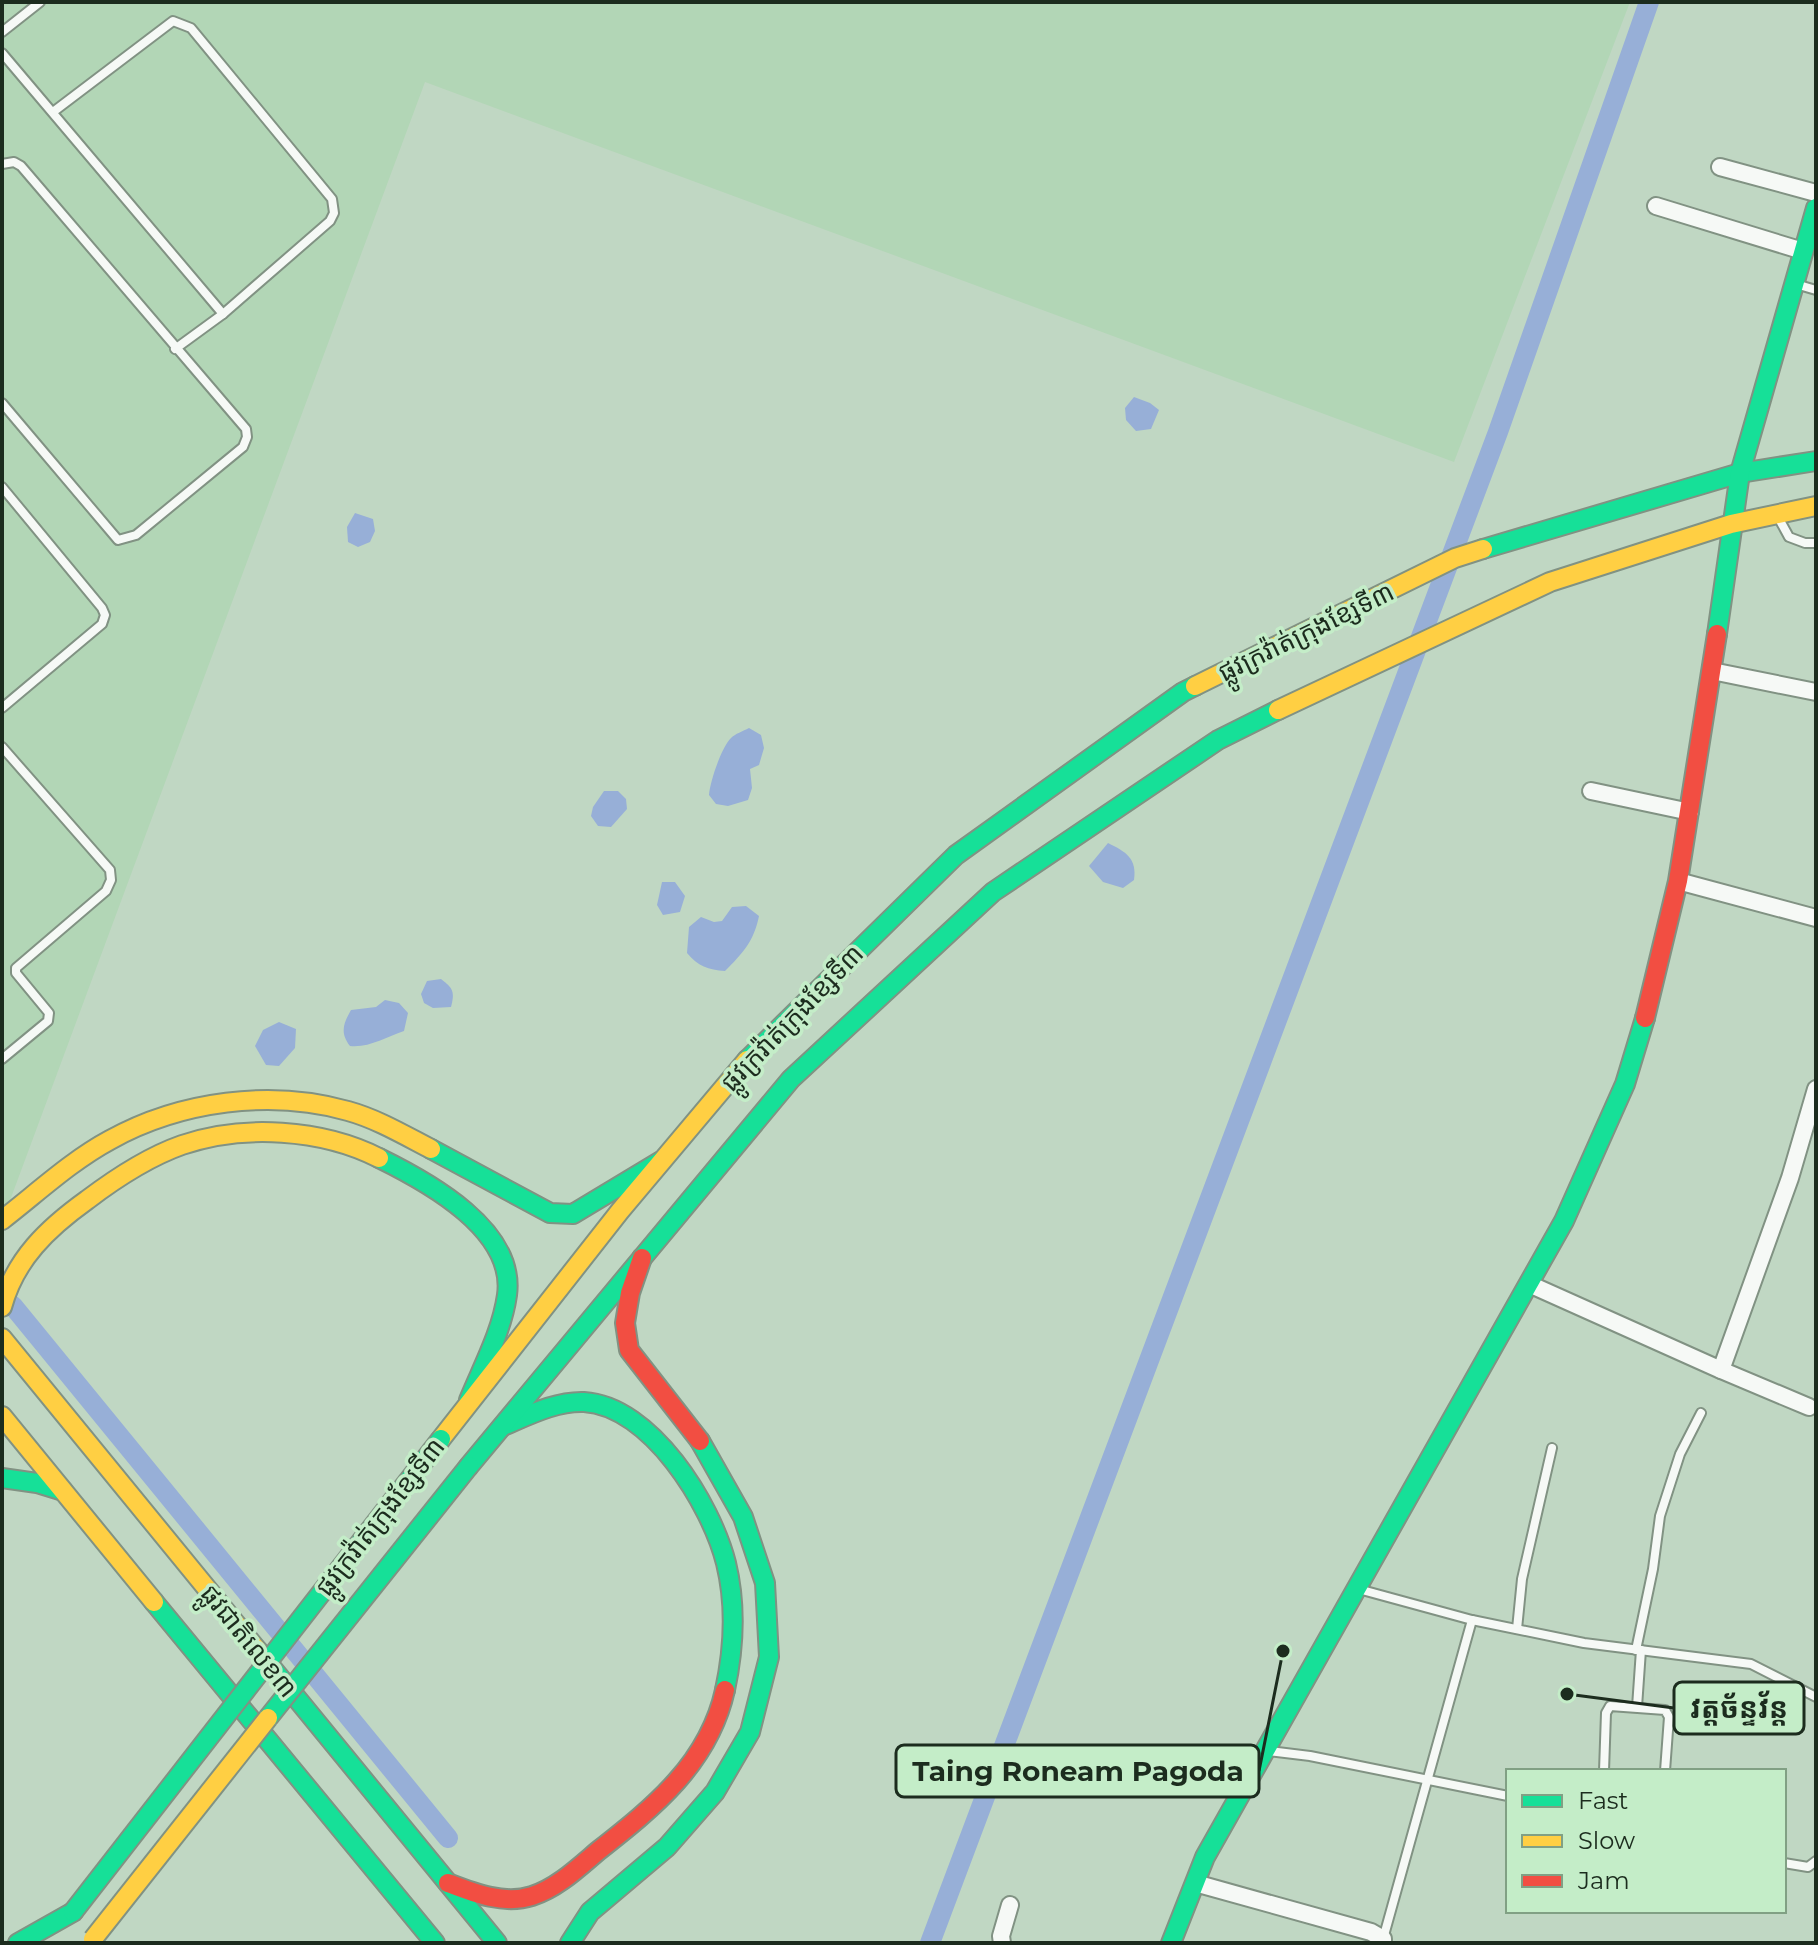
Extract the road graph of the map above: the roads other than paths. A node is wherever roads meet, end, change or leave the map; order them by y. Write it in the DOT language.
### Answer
graph roads {
  1 [pos="40,2"];
  2 [pos="2,32"];
  3 [pos="2,53"];
  4 [pos="53,112"];
  5 [pos="2,164"];
  6 [pos="1720,167"];
  7 [pos="1816,193"];
  8 [pos="1656,206"];
  9 [pos="1815,215"];
  10 [pos="1803,251"];
  11 [pos="1794,284"];
  12 [pos="1816,290"];
  13 [pos="223,314"];
  14 [pos="175,349"];
  15 [pos="2,403"];
  16 [pos="1816,461"];
  17 [pos="1740,473"];
  18 [pos="2,487"];
  19 [pos="1816,506"];
  20 [pos="1776,513"];
  21 [pos="1731,524"];
  22 [pos="1816,543"];
  23 [pos="1712,671"];
  24 [pos="1816,692"];
  25 [pos="2,708"];
  26 [pos="2,747"];
  27 [pos="1591,791"];
  28 [pos="1690,812"];
  29 [pos="1678,881"];
  30 [pos="1816,918"];
  31 [pos="2,1059"];
  32 [pos="1816,1089"];
  33 [pos="661,1161"];
  34 [pos="2,1220"];
  35 [pos="642,1258"];
  36 [pos="1529,1284"];
  37 [pos="2,1307"];
  38 [pos="3,1335"];
  39 [pos="1721,1370"];
  40 [pos="469,1400"];
  41 [pos="1809,1407"];
  42 [pos="1701,1413"];
  43 [pos="2,1416"];
  44 [pos="503,1426"];
  45 [pos="1552,1448"];
  46 [pos="2,1478"];
  47 [pos="63,1491"];
  48 [pos="1357,1588"];
  49 [pos="1472,1620"];
  50 [pos="1517,1629"];
  51 [pos="1638,1650"];
  52 [pos="1816,1697"];
  53 [pos="1637,1707"];
  54 [pos="1263,1750"];
  55 [pos="1604,1769"];
  56 [pos="1665,1769"];
  57 [pos="1429,1779"];
  58 [pos="1506,1796"];
  59 [pos="1816,1861"];
  60 [pos="1786,1863"];
  61 [pos="448,1883"];
  62 [pos="1195,1883"];
  63 [pos="1010,1905"];
  64 [pos="73,1912"];
  65 [pos="91,1941"];
  66 [pos="1383,1941"];
  67 [pos="18,1943"];
  68 [pos="47,1943"];
  69 [pos="435,1943"];
  70 [pos="497,1943"];
  71 [pos="570,1943"];
  72 [pos="1002,1943"];
  73 [pos="1171,1943"];
  1 -- 2 [label="lane"];
  3 -- 4 [label="lane"];
  4 -- 13 [label="lane"];
  4 -- 13 [label="lane"];
  5 -- 14 [label="lane"];
  6 -- 7 [label="street"];
  8 -- 10 [label="street"];
  9 -- 10 [label="main road"];
  10 -- 11 [label="main road"];
  11 -- 12 [label="lane"];
  11 -- 17 [label="main road"];
  13 -- 14 [label="lane"];
  14 -- 15 [label="lane"];
  16 -- 17 [label="main road, ផ្លូវក្រវ៉ាត់ក្រុងខ្សែទី៣"];
  17 -- 21 [label="main road"];
  17 -- 33 [label="main road, ផ្លូវក្រវ៉ាត់ក្រុងខ្សែទី៣"];
  18 -- 25 [label="lane"];
  19 -- 20 [label="main road, ផ្លូវក្រវ៉ាត់ក្រុងខ្សែទី៣"];
  20 -- 21 [label="main road, ផ្លូវក្រវ៉ាត់ក្រុងខ្សែទី៣"];
  20 -- 22 [label="lane"];
  21 -- 23 [label="main road"];
  21 -- 35 [label="main road, ផ្លូវក្រវ៉ាត់ក្រុងខ្សែទី៣"];
  23 -- 24 [label="street"];
  23 -- 28 [label="main road"];
  26 -- 31 [label="lane"];
  27 -- 28 [label="street"];
  28 -- 29 [label="main road"];
  29 -- 30 [label="street"];
  29 -- 36 [label="main road"];
  32 -- 39 [label="street"];
  33 -- 34 [label="main road"];
  33 -- 40 [label="main road, ផ្លូវក្រវ៉ាត់ក្រុងខ្សែទី៣"];
  35 -- 44 [label="main road, ផ្លូវក្រវ៉ាត់ក្រុងខ្សែទី៣"];
  35 -- 71 [label="main road"];
  36 -- 39 [label="street"];
  36 -- 48 [label="main road"];
  37 -- 40 [label="main road"];
  38 -- 61 [label="main road, ផ្លូវជាតិលេខ៣"];
  39 -- 41 [label="street"];
  40 -- 64 [label="main road, ផ្លូវក្រវ៉ាត់ក្រុងខ្សែទី៣, bridge"];
  42 -- 51 [label="lane"];
  43 -- 47 [label="main road, ផ្លូវជាតិលេខ៣"];
  44 -- 61 [label="main road"];
  44 -- 65 [label="main road, ផ្លូវក្រវ៉ាត់ក្រុងខ្សែទី៣, bridge"];
  45 -- 50 [label="lane"];
  46 -- 47 [label="main road"];
  47 -- 69 [label="main road, ផ្លូវជាតិលេខ៣"];
  48 -- 49 [label="lane"];
  48 -- 54 [label="main road"];
  49 -- 50 [label="lane"];
  49 -- 57 [label="lane"];
  50 -- 51 [label="lane"];
  51 -- 52 [label="lane"];
  51 -- 53 [label="lane"];
  53 -- 55 [label="lane"];
  53 -- 56 [label="lane"];
  54 -- 57 [label="lane"];
  54 -- 62 [label="main road"];
  57 -- 58 [label="lane"];
  57 -- 66 [label="lane"];
  59 -- 60 [label="lane"];
  61 -- 70 [label="main road, ផ្លូវជាតិលេខ៣"];
  62 -- 66 [label="street"];
  62 -- 73 [label="main road"];
  63 -- 72 [label="street"];
  64 -- 67 [label="main road"];
  64 -- 68 [label="main road, ផ្លូវក្រវ៉ាត់ក្រុងខ្សែទី៣"];
}
